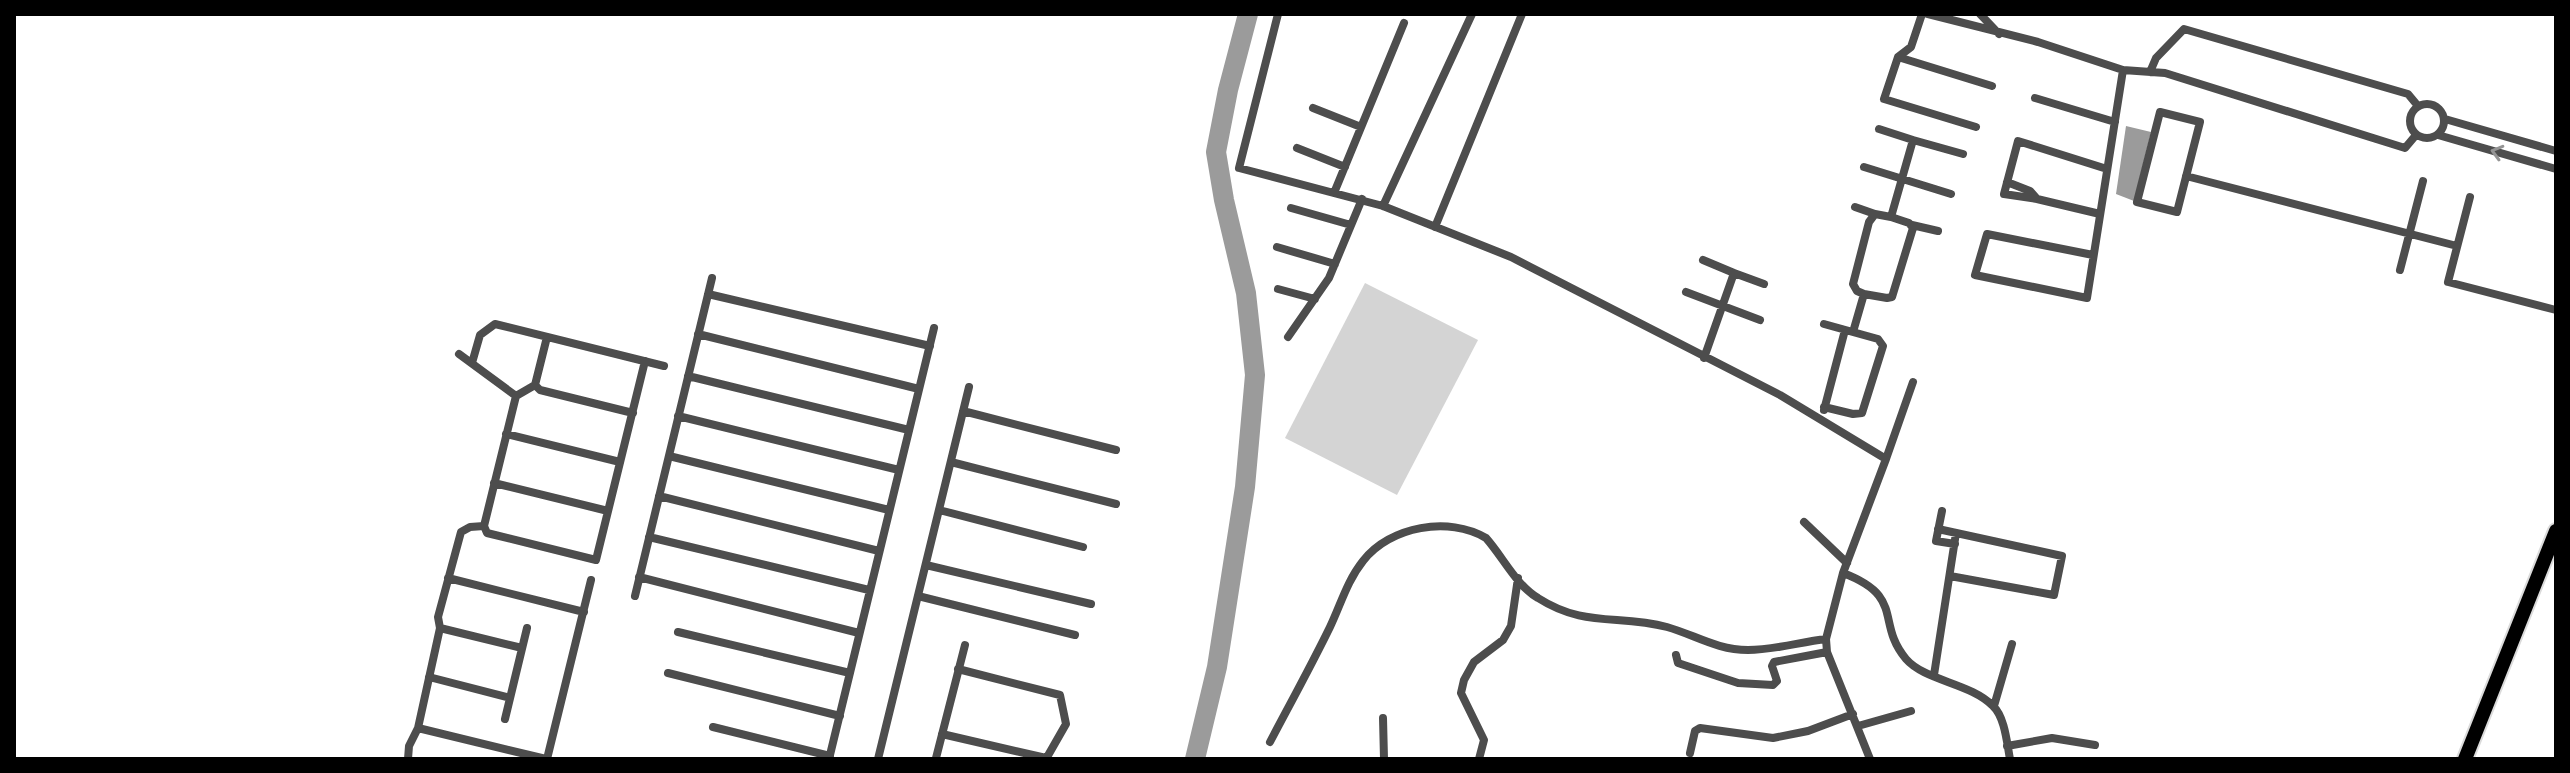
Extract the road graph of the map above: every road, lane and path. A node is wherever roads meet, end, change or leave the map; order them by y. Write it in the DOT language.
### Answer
graph roads {
  1 [pos="1278,14"];
  2 [pos="1472,14"];
  3 [pos="1522,14"];
  4 [pos="1925,14"];
  5 [pos="1980,14"];
  6 [pos="1404,23"];
  7 [pos="1999,34"];
  8 [pos="1898,57"];
  9 [pos="2123,70"];
  10 [pos="2150,72"];
  11 [pos="1992,86"];
  12 [pos="2035,98"];
  13 [pos="2418,106"];
  14 [pos="1313,108"];
  15 [pos="2445,119"];
  16 [pos="2115,122"];
  17 [pos="1361,127"];
  18 [pos="1976,127"];
  19 [pos="1879,129"];
  20 [pos="2416,135"];
  21 [pos="2438,135"];
  22 [pos="1913,140"];
  23 [pos="1297,148"];
  24 [pos="2556,151"];
  25 [pos="1963,154"];
  26 [pos="1345,167"];
  27 [pos="1864,167"];
  28 [pos="2107,169"];
  29 [pos="2556,169"];
  30 [pos="2186,176"];
  31 [pos="1903,178"];
  32 [pos="2423,181"];
  33 [pos="1334,193"];
  34 [pos="1951,194"];
  35 [pos="2470,197"];
  36 [pos="1362,199"];
  37 [pos="1383,206"];
  38 [pos="1855,207"];
  39 [pos="1291,208"];
  40 [pos="1875,214"];
  41 [pos="2100,214"];
  42 [pos="1891,217"];
  43 [pos="1351,225"];
  44 [pos="1912,225"];
  45 [pos="1435,227"];
  46 [pos="1938,231"];
  47 [pos="2410,234"];
  48 [pos="2457,246"];
  49 [pos="1277,247"];
  50 [pos="2093,255"];
  51 [pos="1703,260"];
  52 [pos="1335,264"];
  53 [pos="2400,270"];
  54 [pos="1734,273"];
  55 [pos="712,278"];
  56 [pos="1764,284"];
  57 [pos="1278,289"];
  58 [pos="1686,292"];
  59 [pos="708,294"];
  60 [pos="1864,294"];
  61 [pos="1315,299"];
  62 [pos="1722,308"];
  63 [pos="2556,310"];
  64 [pos="1760,320"];
  65 [pos="1824,324"];
  66 [pos="934,328"];
  67 [pos="1849,331"];
  68 [pos="698,334"];
  69 [pos="547,337"];
  70 [pos="1288,337"];
  71 [pos="930,346"];
  72 [pos="459,354"];
  73 [pos="1704,358"];
  74 [pos="645,361"];
  75 [pos="472,363"];
  76 [pos="664,366"];
  77 [pos="688,376"];
  78 [pos="1913,382"];
  79 [pos="535,385"];
  80 [pos="969,387"];
  81 [pos="919,389"];
  82 [pos="516,396"];
  83 [pos="1824,407"];
  84 [pos="963,411"];
  85 [pos="633,413"];
  86 [pos="678,416"];
  87 [pos="1821,421"];
  88 [pos="909,430"];
  89 [pos="506,434"];
  90 [pos="1116,450"];
  91 [pos="669,456"];
  92 [pos="1886,459"];
  93 [pos="620,462"];
  94 [pos="951,462"];
  95 [pos="899,470"];
  96 [pos="494,483"];
  97 [pos="659,496"];
  98 [pos="1116,504"];
  99 [pos="889,510"];
  100 [pos="939,510"];
  101 [pos="608,511"];
  102 [pos="1942,511"];
  103 [pos="1804,522"];
  104 [pos="484,526"];
  105 [pos="1938,529"];
  106 [pos="2556,531"];
  107 [pos="1956,533"];
  108 [pos="649,537"];
  109 [pos="1955,544"];
  110 [pos="1083,547"];
  111 [pos="879,551"];
  112 [pos="1847,563"];
  113 [pos="926,565"];
  114 [pos="1843,573"];
  115 [pos="1950,576"];
  116 [pos="639,577"];
  117 [pos="448,578"];
  118 [pos="1518,578"];
  119 [pos="591,580"];
  120 [pos="869,590"];
  121 [pos="635,596"];
  122 [pos="918,596"];
  123 [pos="1091,604"];
  124 [pos="584,612"];
  125 [pos="440,628"];
  126 [pos="527,628"];
  127 [pos="678,632"];
  128 [pos="859,633"];
  129 [pos="1075,635"];
  130 [pos="1826,639"];
  131 [pos="2012,644"];
  132 [pos="965,645"];
  133 [pos="522,648"];
  134 [pos="1827,652"];
  135 [pos="1676,655"];
  136 [pos="958,669"];
  137 [pos="668,673"];
  138 [pos="850,673"];
  139 [pos="1934,675"];
  140 [pos="429,677"];
  141 [pos="510,698"];
  142 [pos="1994,706"];
  143 [pos="1911,711"];
  144 [pos="1853,714"];
  145 [pos="840,716"];
  146 [pos="1383,718"];
  147 [pos="505,719"];
  148 [pos="1858,726"];
  149 [pos="713,727"];
  150 [pos="418,728"];
  151 [pos="942,734"];
  152 [pos="1270,742"];
  153 [pos="2095,745"];
  154 [pos="2007,746"];
  155 [pos="1690,753"];
  156 [pos="830,758"];
  157 [pos="936,758"];
  158 [pos="1046,758"];
  159 [pos="408,759"];
  160 [pos="547,759"];
  161 [pos="878,759"];
  162 [pos="1384,759"];
  163 [pos="1479,759"];
  164 [pos="1870,759"];
  165 [pos="2010,759"];
  166 [pos="2465,759"];
  1 -- 33 [label="street"];
  2 -- 37 [label="street"];
  3 -- 45 [label="street"];
  4 -- 7 [label="street"];
  4 -- 8 [label="street"];
  5 -- 7 [label="street"];
  6 -- 17 [label="street"];
  7 -- 9 [label="street"];
  8 -- 11 [label="street"];
  8 -- 18 [label="street"];
  9 -- 10 [label="street"];
  9 -- 16 [label="street"];
  10 -- 13 [label="street"];
  10 -- 20 [label="street"];
  12 -- 16 [label="street"];
  13 -- 15 [label="street"];
  13 -- 20 [label="street"];
  14 -- 17 [label="street"];
  15 -- 21 [label="street"];
  15 -- 24 [label="street"];
  16 -- 28 [label="street"];
  17 -- 26 [label="street"];
  19 -- 22 [label="street"];
  20 -- 21 [label="street"];
  29 -- 21 [label="street, one-way"];
  22 -- 25 [label="street"];
  22 -- 31 [label="street"];
  23 -- 26 [label="street"];
  26 -- 33 [label="street"];
  27 -- 31 [label="street"];
  28 -- 41 [label="street"];
  28 -- 41 [label="street"];
  30 -- 30 [label="street"];
  30 -- 47 [label="street"];
  31 -- 34 [label="street"];
  31 -- 42 [label="street"];
  32 -- 47 [label="street"];
  33 -- 36 [label="street"];
  35 -- 48 [label="street"];
  36 -- 37 [label="street"];
  36 -- 43 [label="street"];
  37 -- 45 [label="street"];
  38 -- 40 [label="street"];
  39 -- 43 [label="street"];
  40 -- 42 [label="street"];
  40 -- 60 [label="street"];
  41 -- 50 [label="street"];
  42 -- 44 [label="street"];
  43 -- 52 [label="street"];
  44 -- 46 [label="street"];
  44 -- 60 [label="street"];
  45 -- 73 [label="street"];
  47 -- 48 [label="street"];
  47 -- 53 [label="street"];
  48 -- 63 [label="street"];
  49 -- 52 [label="street"];
  50 -- 50 [label="street"];
  51 -- 54 [label="street"];
  52 -- 61 [label="street"];
  54 -- 56 [label="street"];
  54 -- 62 [label="street"];
  55 -- 59 [label="street"];
  57 -- 61 [label="street"];
  58 -- 62 [label="street"];
  59 -- 68 [label="street"];
  59 -- 71 [label="street"];
  60 -- 67 [label="street"];
  61 -- 70 [label="street"];
  62 -- 64 [label="street"];
  62 -- 73 [label="street"];
  65 -- 67 [label="street"];
  66 -- 71 [label="street"];
  67 -- 83 [label="street"];
  67 -- 83 [label="street"];
  68 -- 77 [label="street"];
  68 -- 81 [label="street"];
  69 -- 74 [label="street"];
  69 -- 75 [label="street"];
  69 -- 79 [label="street"];
  71 -- 81 [label="street"];
  72 -- 75 [label="street"];
  73 -- 87 [label="street"];
  74 -- 76 [label="street"];
  74 -- 85 [label="street"];
  75 -- 82 [label="street"];
  77 -- 86 [label="street"];
  77 -- 88 [label="street"];
  78 -- 92 [label="street"];
  79 -- 82 [label="street"];
  79 -- 85 [label="street"];
  80 -- 84 [label="street"];
  81 -- 88 [label="street"];
  82 -- 89 [label="street"];
  83 -- 87 [label="street"];
  84 -- 90 [label="street"];
  84 -- 94 [label="street"];
  85 -- 93 [label="street"];
  86 -- 91 [label="street"];
  86 -- 95 [label="street"];
  87 -- 92 [label="street"];
  88 -- 95 [label="street"];
  89 -- 93 [label="street"];
  89 -- 96 [label="street"];
  91 -- 97 [label="street"];
  91 -- 99 [label="street"];
  92 -- 112 [label="street"];
  93 -- 101 [label="street"];
  94 -- 98 [label="street"];
  94 -- 100 [label="street"];
  95 -- 99 [label="street"];
  96 -- 101 [label="street"];
  96 -- 104 [label="street"];
  97 -- 108 [label="street"];
  97 -- 111 [label="street"];
  99 -- 111 [label="street"];
  100 -- 110 [label="street"];
  100 -- 113 [label="street"];
  101 -- 104 [label="street"];
  102 -- 105 [label="street"];
  103 -- 112 [label="street"];
  104 -- 117 [label="street"];
  105 -- 107 [label="street"];
  105 -- 109 [label="street"];
  106 -- 166 [label="main road"];
  107 -- 109 [label="street"];
  107 -- 115 [label="street"];
  108 -- 116 [label="street"];
  108 -- 120 [label="street"];
  109 -- 115 [label="street"];
  111 -- 120 [label="street"];
  112 -- 114 [label="street"];
  113 -- 122 [label="street"];
  113 -- 123 [label="street"];
  114 -- 130 [label="street"];
  114 -- 139 [label="street"];
  115 -- 139 [label="street"];
  116 -- 121 [label="street"];
  116 -- 128 [label="street"];
  117 -- 124 [label="street"];
  117 -- 125 [label="street"];
  118 -- 130 [label="street"];
  118 -- 152 [label="street"];
  118 -- 163 [label="street"];
  119 -- 124 [label="street"];
  120 -- 128 [label="street"];
  122 -- 129 [label="street"];
  122 -- 161 [label="street"];
  124 -- 160 [label="street"];
  125 -- 133 [label="street"];
  125 -- 140 [label="street"];
  126 -- 133 [label="street"];
  127 -- 138 [label="street"];
  128 -- 138 [label="street"];
  130 -- 134 [label="street"];
  131 -- 142 [label="street"];
  132 -- 136 [label="street"];
  133 -- 141 [label="street"];
  134 -- 135 [label="street"];
  134 -- 144 [label="street"];
  136 -- 151 [label="street"];
  136 -- 158 [label="street"];
  137 -- 145 [label="street"];
  138 -- 145 [label="street"];
  139 -- 142 [label="street"];
  140 -- 141 [label="street"];
  140 -- 150 [label="street"];
  141 -- 147 [label="street"];
  142 -- 154 [label="street"];
  143 -- 148 [label="street"];
  144 -- 148 [label="street"];
  144 -- 155 [label="street"];
  145 -- 156 [label="street"];
  146 -- 162 [label="street"];
  148 -- 164 [label="street"];
  149 -- 156 [label="street"];
  150 -- 159 [label="street"];
  150 -- 160 [label="street"];
  151 -- 157 [label="street"];
  151 -- 158 [label="street"];
  153 -- 154 [label="street"];
  154 -- 165 [label="street"];
}
